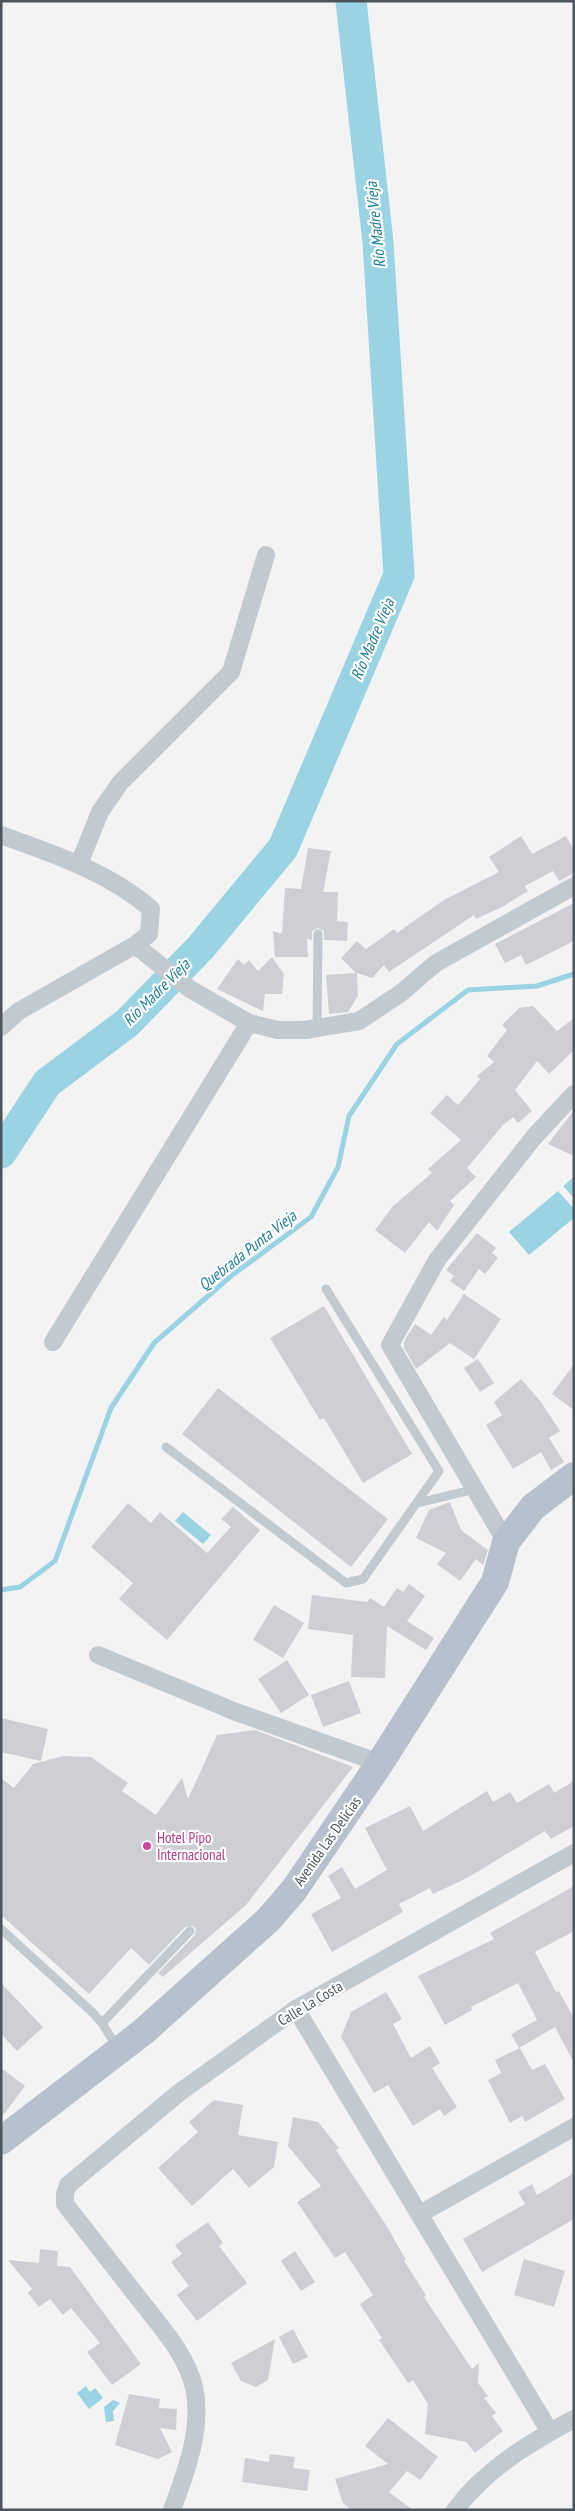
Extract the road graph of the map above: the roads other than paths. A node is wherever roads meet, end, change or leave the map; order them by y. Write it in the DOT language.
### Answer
graph roads {
  1 [pos="266,555"];
  2 [pos="1,834"];
  3 [pos="79,864"];
  4 [pos="574,886"];
  5 [pos="318,934"];
  6 [pos="135,945"];
  7 [pos="249,1023"];
  8 [pos="1,1027"];
  9 [pos="317,1028"];
  10 [pos="574,1094"];
  11 [pos="326,1289"];
  12 [pos="53,1342"];
  13 [pos="166,1447"];
  14 [pos="574,1476"];
  15 [pos="475,1488"];
  16 [pos="418,1503"];
  17 [pos="506,1542"];
  18 [pos="98,1654"];
  19 [pos="380,1763"];
  20 [pos="574,1853"];
  21 [pos="1,1929"];
  22 [pos="190,1931"];
  23 [pos="296,2009"];
  24 [pos="102,2023"];
  25 [pos="119,2051"];
  26 [pos="574,2127"];
  27 [pos="1,2140"];
  28 [pos="420,2214"];
  29 [pos="574,2419"];
  30 [pos="550,2432"];
  31 [pos="172,2510"];
  32 [pos="455,2510"];
  1 -- 3 [label="street"];
  2 -- 3 [label="street"];
  3 -- 6 [label="street"];
  4 -- 9 [label="street"];
  5 -- 9 [label="lane"];
  6 -- 7 [label="street"];
  6 -- 8 [label="street"];
  7 -- 9 [label="street"];
  7 -- 12 [label="street"];
  10 -- 15 [label="street"];
  11 -- 16 [label="lane"];
  13 -- 16 [label="lane"];
  14 -- 17 [label="main road, Avenida Las Delicias"];
  15 -- 16 [label="lane"];
  15 -- 17 [label="street"];
  17 -- 19 [label="main road, Avenida Las Delicias"];
  18 -- 19 [label="street"];
  19 -- 25 [label="main road, Avenida Las Delicias"];
  20 -- 23 [label="street, Calle La Costa"];
  21 -- 24 [label="lane"];
  22 -- 24 [label="lane"];
  23 -- 28 [label="street"];
  23 -- 31 [label="street, Calle La Costa"];
  24 -- 25 [label="lane"];
  25 -- 27 [label="main road, Avenida Las Delicias"];
  26 -- 28 [label="street"];
  28 -- 30 [label="street"];
  29 -- 30 [label="street"];
  30 -- 32 [label="street"];
}
